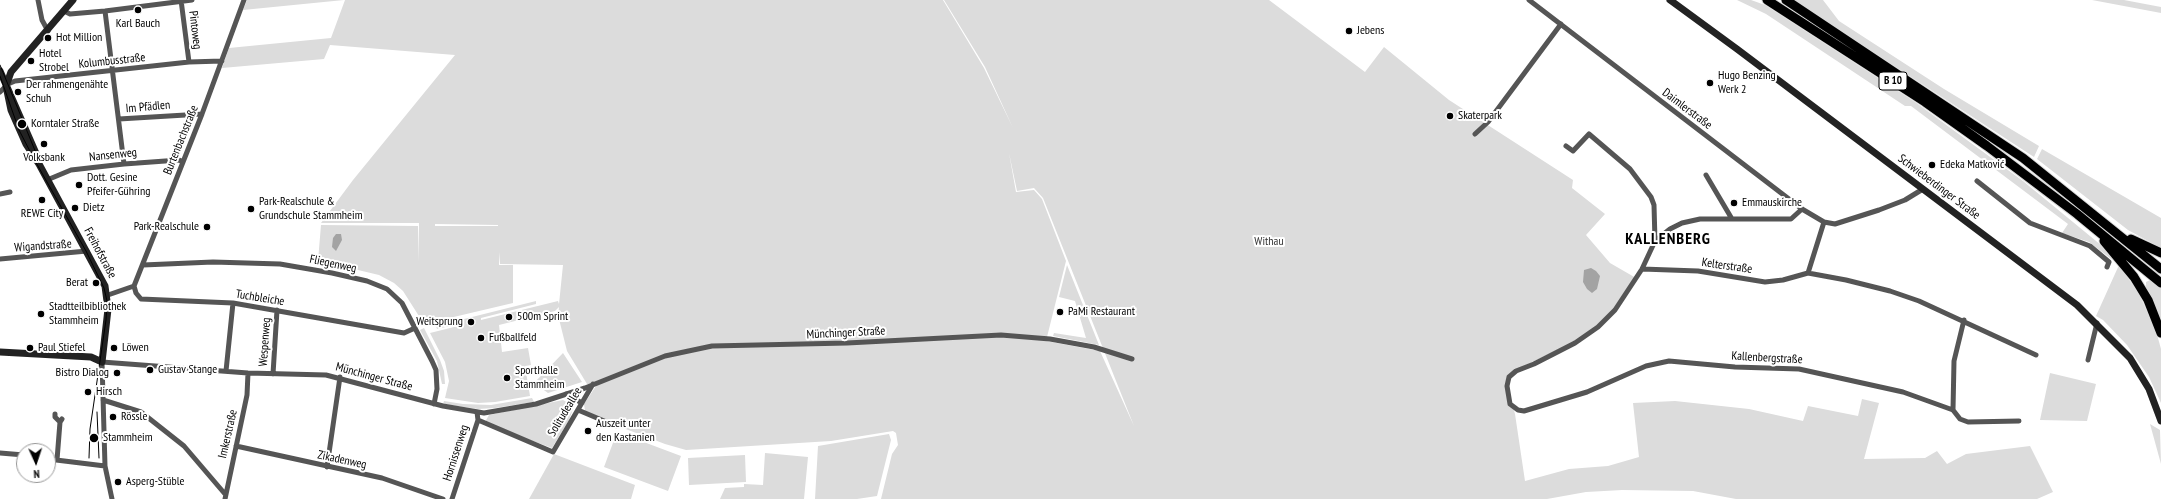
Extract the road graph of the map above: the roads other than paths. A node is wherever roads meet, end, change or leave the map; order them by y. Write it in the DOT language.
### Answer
graph roads {
  1 [pos="38,0"];
  2 [pos="73,0"];
  3 [pos="192,0"];
  4 [pos="244,0"];
  5 [pos="1528,0"];
  6 [pos="1670,0"];
  7 [pos="1767,0"];
  8 [pos="1786,0"];
  9 [pos="181,1"];
  10 [pos="64,11"];
  11 [pos="105,11"];
  12 [pos="1561,24"];
  13 [pos="48,31"];
  14 [pos="222,61"];
  15 [pos="189,62"];
  16 [pos="0,72"];
  17 [pos="11,72"];
  18 [pos="113,72"];
  19 [pos="6,86"];
  20 [pos="0,92"];
  21 [pos="202,114"];
  22 [pos="119,119"];
  23 [pos="1475,134"];
  24 [pos="1566,146"];
  25 [pos="183,162"];
  26 [pos="124,164"];
  27 [pos="1706,175"];
  28 [pos="47,180"];
  29 [pos="1977,181"];
  30 [pos="1923,189"];
  31 [pos="10,192"];
  32 [pos="0,194"];
  33 [pos="1802,209"];
  34 [pos="1732,218"];
  35 [pos="1824,222"];
  36 [pos="2095,228"];
  37 [pos="2117,232"];
  38 [pos="1655,241"];
  39 [pos="87,251"];
  40 [pos="2161,253"];
  41 [pos="0,259"];
  42 [pos="143,265"];
  43 [pos="2107,267"];
  44 [pos="1642,269"];
  45 [pos="2161,269"];
  46 [pos="1808,274"];
  47 [pos="2161,283"];
  48 [pos="134,286"];
  49 [pos="108,295"];
  50 [pos="233,303"];
  51 [pos="277,310"];
  52 [pos="1964,320"];
  53 [pos="2097,323"];
  54 [pos="416,328"];
  55 [pos="2161,333"];
  56 [pos="0,352"];
  57 [pos="2036,354"];
  58 [pos="1132,359"];
  59 [pos="2088,360"];
  60 [pos="102,362"];
  61 [pos="226,371"];
  62 [pos="248,373"];
  63 [pos="273,374"];
  64 [pos="340,377"];
  65 [pos="594,383"];
  66 [pos="566,394"];
  67 [pos="103,400"];
  68 [pos="582,403"];
  69 [pos="434,404"];
  70 [pos="578,410"];
  71 [pos="1953,410"];
  72 [pos="477,412"];
  73 [pos="55,414"];
  74 [pos="478,420"];
  75 [pos="2019,421"];
  76 [pos="2161,421"];
  77 [pos="616,426"];
  78 [pos="236,446"];
  79 [pos="0,453"];
  80 [pos="16,454"];
  81 [pos="57,460"];
  82 [pos="105,466"];
  83 [pos="327,467"];
  84 [pos="225,497"];
  85 [pos="112,499"];
  86 [pos="443,499"];
  87 [pos="452,499"];
  1 -- 13 [label="street"];
  2 -- 10 [label="street"];
  3 -- 9 [label="street"];
  4 -- 14 [label="street, Burtenbachstraße"];
  5 -- 12 [label="street, Daimlerstraße"];
  6 -- 30 [label="street, Schwieberdinger Straße"];
  7 -- 36 [label="highway, B 10"];
  8 -- 37 [label="highway, B 10"];
  9 -- 11 [label="street"];
  9 -- 15 [label="street, Pintoweg"];
  10 -- 11 [label="street"];
  10 -- 13 [label="street"];
  11 -- 18 [label="street"];
  12 -- 23 [label="street"];
  12 -- 33 [label="street, Daimlerstraße"];
  13 -- 17 [label="street"];
  14 -- 15 [label="street, Kolumbusstraße"];
  14 -- 21 [label="street, Burtenbachstraße"];
  15 -- 18 [label="street, Kolumbusstraße"];
  16 -- 17 [label="street"];
  16 -- 19 [label="street, Freihofstraße"];
  17 -- 19 [label="street"];
  18 -- 19 [label="street, Kolumbusstraße"];
  18 -- 22 [label="street"];
  19 -- 20 [label="street"];
  19 -- 28 [label="street, Freihofstraße"];
  21 -- 22 [label="street, Im Pfädlen"];
  21 -- 25 [label="street, Burtenbachstraße"];
  22 -- 26 [label="street"];
  24 -- 38 [label="street"];
  25 -- 26 [label="street, Nansenweg"];
  25 -- 42 [label="street, Burtenbachstraße"];
  26 -- 28 [label="street, Nansenweg"];
  27 -- 34 [label="street"];
  28 -- 39 [label="street, Freihofstraße"];
  29 -- 43 [label="street"];
  30 -- 35 [label="street"];
  30 -- 53 [label="street, Schwieberdinger Straße"];
  31 -- 32 [label="street"];
  33 -- 34 [label="street"];
  33 -- 35 [label="street, Daimlerstraße"];
  34 -- 38 [label="street"];
  35 -- 46 [label="street"];
  36 -- 47 [label="highway, B 10"];
  36 -- 55 [label="highway"];
  37 -- 40 [label="highway"];
  37 -- 45 [label="highway, B 10"];
  38 -- 44 [label="street"];
  39 -- 41 [label="street, Wigandstraße"];
  39 -- 49 [label="street, Freihofstraße"];
  42 -- 48 [label="street, Burtenbachstraße"];
  42 -- 54 [label="street, Fliegenweg"];
  44 -- 46 [label="street, Kelterstraße"];
  44 -- 71 [label="street, Kallenbergstraße"];
  46 -- 52 [label="street, Kelterstraße"];
  48 -- 49 [label="street"];
  48 -- 50 [label="street, Tuchbleiche"];
  49 -- 60 [label="street, Freihofstraße"];
  50 -- 51 [label="street, Tuchbleiche"];
  50 -- 61 [label="street"];
  51 -- 54 [label="street, Tuchbleiche"];
  51 -- 63 [label="street, Wespenweg"];
  52 -- 57 [label="street, Kelterstraße"];
  52 -- 71 [label="street"];
  53 -- 59 [label="street"];
  53 -- 76 [label="street, Schwieberdinger Straße"];
  54 -- 69 [label="street, Fliegenweg"];
  56 -- 60 [label="street"];
  58 -- 65 [label="street, Münchinger Straße"];
  60 -- 61 [label="street, Münchinger Straße"];
  60 -- 67 [label="street"];
  61 -- 62 [label="street, Münchinger Straße"];
  62 -- 63 [label="street, Münchinger Straße"];
  62 -- 78 [label="street, Imkerstraße"];
  63 -- 64 [label="street, Münchinger Straße"];
  64 -- 69 [label="street, Münchinger Straße"];
  64 -- 83 [label="street"];
  65 -- 66 [label="street, Münchinger Straße"];
  65 -- 68 [label="street, Solitudeallee"];
  66 -- 68 [label="street"];
  66 -- 72 [label="street, Münchinger Straße"];
  67 -- 82 [label="street"];
  67 -- 84 [label="street"];
  68 -- 70 [label="street, Solitudeallee"];
  69 -- 72 [label="street, Münchinger Straße"];
  70 -- 74 [label="street, Solitudeallee"];
  70 -- 77 [label="street"];
  71 -- 75 [label="street, Kallenbergstraße"];
  72 -- 74 [label="street, Hornissenweg"];
  73 -- 81 [label="street"];
  74 -- 87 [label="street, Hornissenweg"];
  78 -- 83 [label="street, Zikadenweg"];
  78 -- 84 [label="street, Imkerstraße"];
  79 -- 80 [label="street"];
  81 -- 82 [label="street"];
  82 -- 85 [label="street"];
  83 -- 86 [label="street, Zikadenweg"];
}
